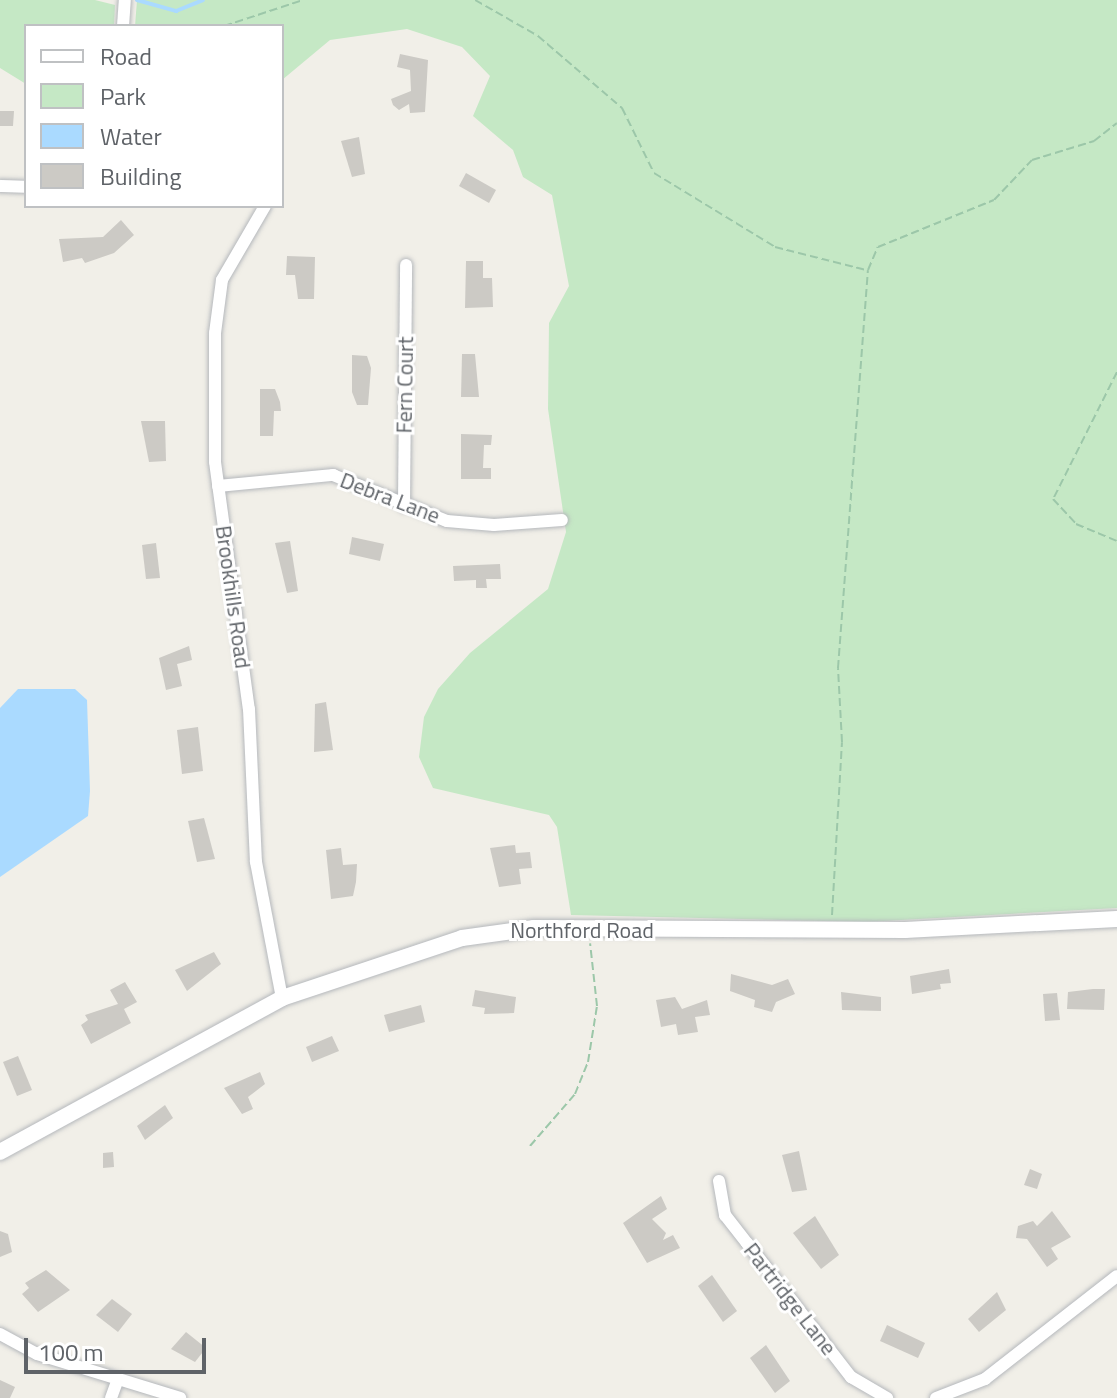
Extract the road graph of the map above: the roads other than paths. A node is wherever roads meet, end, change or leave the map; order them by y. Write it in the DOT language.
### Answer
graph roads {
  1 [pos="125,0"];
  2 [pos="123,24"];
  3 [pos="0,186"];
  4 [pos="24,187"];
  5 [pos="264,208"];
  6 [pos="406,265"];
  7 [pos="218,486"];
  8 [pos="404,506"];
  9 [pos="562,520"];
  10 [pos="1117,919"];
  11 [pos="282,998"];
  12 [pos="0,1152"];
  13 [pos="719,1181"];
  14 [pos="1117,1276"];
  15 [pos="0,1334"];
  16 [pos="118,1379"];
  17 [pos="111,1398"];
  18 [pos="180,1398"];
  19 [pos="887,1398"];
  20 [pos="936,1398"];
  1 -- 2 [label="street"];
  3 -- 4 [label="street"];
  5 -- 7 [label="street, Brookhills Road"];
  6 -- 8 [label="street, Fern Court"];
  7 -- 8 [label="street, Debra Lane"];
  7 -- 11 [label="street, Brookhills Road"];
  8 -- 9 [label="street, Debra Lane"];
  10 -- 11 [label="street, Northford Road"];
  11 -- 12 [label="street, Northford Road"];
  13 -- 19 [label="street, Partridge Lane"];
  14 -- 20 [label="street"];
  15 -- 16 [label="street"];
  16 -- 17 [label="street"];
  16 -- 18 [label="street"];
}
